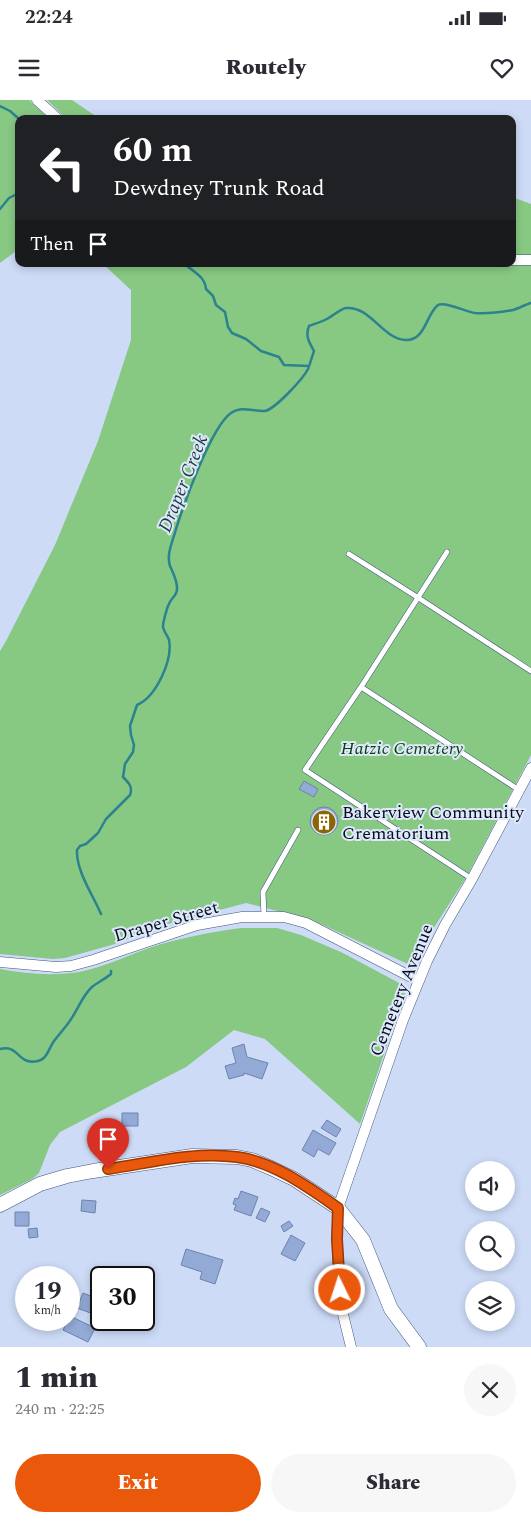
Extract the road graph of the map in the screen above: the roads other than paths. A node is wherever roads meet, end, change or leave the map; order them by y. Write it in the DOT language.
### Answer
graph roads {
  1 [pos="37,100"];
  2 [pos="54,115"];
  3 [pos="516,260"];
  4 [pos="531,260"];
  5 [pos="447,552"];
  6 [pos="349,554"];
  7 [pos="418,597"];
  8 [pos="531,672"];
  9 [pos="361,687"];
  10 [pos="531,768"];
  11 [pos="519,790"];
  12 [pos="298,830"];
  13 [pos="472,879"];
  14 [pos="264,917"];
  15 [pos="0,962"];
  16 [pos="419,981"];
  17 [pos="0,1205"];
  18 [pos="338,1208"];
  19 [pos="351,1347"];
  20 [pos="419,1347"];
  1 -- 2 [label="street"];
  3 -- 4 [label="street"];
  5 -- 7 [label="lane"];
  6 -- 7 [label="lane"];
  7 -- 8 [label="lane"];
  7 -- 9 [label="lane"];
  9 -- 11 [label="lane"];
  9 -- 13 [label="lane"];
  10 -- 11 [label="street, Cemetery Avenue"];
  11 -- 13 [label="street, Cemetery Avenue"];
  12 -- 14 [label="lane"];
  13 -- 16 [label="street, Cemetery Avenue"];
  14 -- 15 [label="street, Draper Street"];
  14 -- 16 [label="street, Draper Street"];
  16 -- 18 [label="street, Cemetery Avenue"];
  17 -- 18 [label="main road"];
  18 -- 19 [label="street, Cemetery Avenue"];
  18 -- 20 [label="main road"];
}
